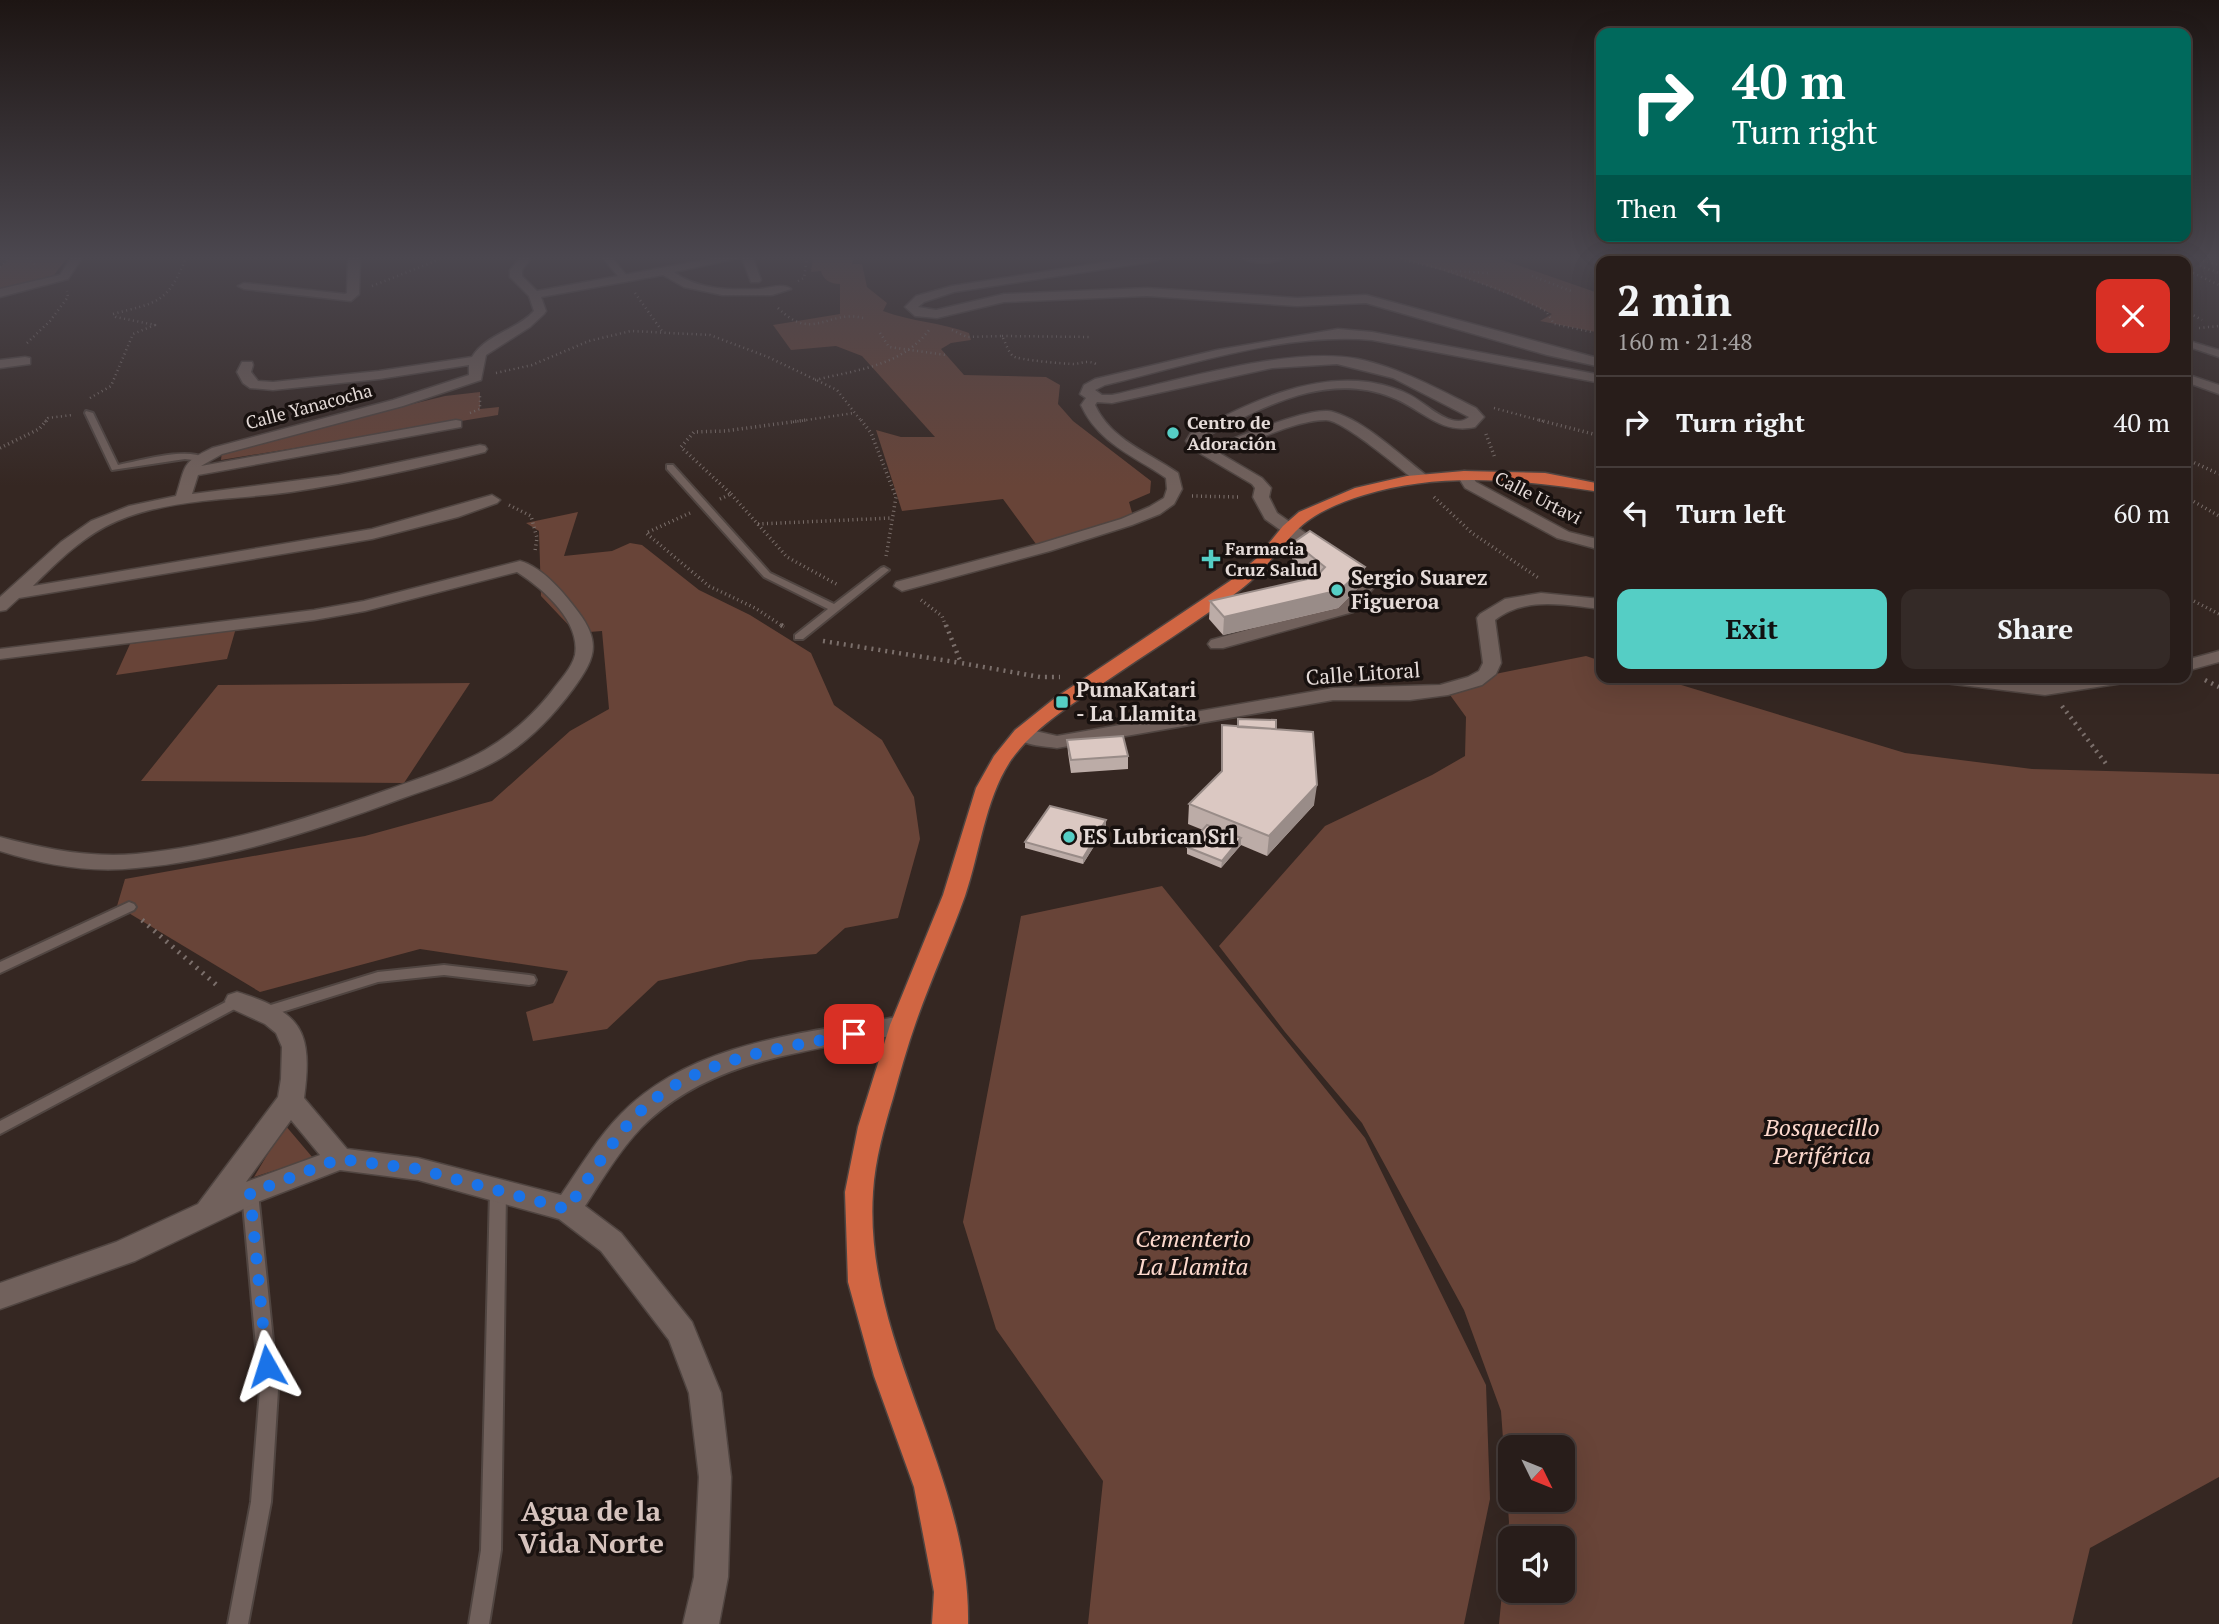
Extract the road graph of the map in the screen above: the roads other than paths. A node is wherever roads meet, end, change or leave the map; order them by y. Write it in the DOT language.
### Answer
graph roads {
  1 [pos="510,334"];
  2 [pos="1328,334"];
  3 [pos="1353,334"];
  4 [pos="1494,334"];
  5 [pos="2191,345"];
  6 [pos="2219,354"];
  7 [pos="477,360"];
  8 [pos="25,362"];
  9 [pos="1596,362"];
  10 [pos="3,364"];
  11 [pos="247,365"];
  12 [pos="1596,378"];
  13 [pos="2191,380"];
  14 [pos="2219,390"];
  15 [pos="1094,397"];
  16 [pos="89,413"];
  17 [pos="456,424"];
  18 [pos="480,449"];
  19 [pos="1209,453"];
  20 [pos="201,458"];
  21 [pos="670,467"];
  22 [pos="190,472"];
  23 [pos="1464,475"];
  24 [pos="1424,485"];
  25 [pos="1596,487"];
  26 [pos="182,500"];
  27 [pos="492,500"];
  28 [pos="1290,529"];
  29 [pos="1596,544"];
  30 [pos="884,570"];
  31 [pos="902,586"];
  32 [pos="15,594"];
  33 [pos="1596,603"];
  34 [pos="0,606"];
  35 [pos="834,608"];
  36 [pos="799,637"];
  37 [pos="1217,644"];
  38 [pos="0,654"];
  39 [pos="2219,656"];
  40 [pos="2191,664"];
  41 [pos="1984,683"];
  42 [pos="2084,683"];
  43 [pos="1022,734"];
  44 [pos="0,844"];
  45 [pos="129,907"];
  46 [pos="0,968"];
  47 [pos="529,979"];
  48 [pos="237,1001"];
  49 [pos="266,1012"];
  50 [pos="902,1025"];
  51 [pos="291,1100"];
  52 [pos="0,1128"];
  53 [pos="339,1159"];
  54 [pos="498,1191"];
  55 [pos="250,1193"];
  56 [pos="567,1209"];
  57 [pos="208,1213"];
  58 [pos="0,1296"];
  59 [pos="239,1624"];
  60 [pos="479,1624"];
  61 [pos="701,1624"];
  62 [pos="950,1624"];
  1 -- 7 [label="street"];
  2 -- 15 [label="street"];
  3 -- 12 [label="street"];
  4 -- 9 [label="street"];
  5 -- 6 [label="street"];
  7 -- 11 [label="street"];
  7 -- 20 [label="street, Calle Yanacocha"];
  8 -- 10 [label="street"];
  13 -- 14 [label="street"];
  15 -- 19 [label="street"];
  15 -- 31 [label="street"];
  16 -- 20 [label="lane"];
  17 -- 22 [label="street"];
  18 -- 26 [label="street"];
  19 -- 24 [label="street"];
  19 -- 28 [label="street"];
  20 -- 22 [label="street"];
  21 -- 35 [label="lane"];
  22 -- 26 [label="street"];
  23 -- 24 [label="highway"];
  23 -- 25 [label="highway"];
  23 -- 29 [label="street, Calle Urtavi"];
  24 -- 28 [label="highway"];
  26 -- 32 [label="street"];
  27 -- 32 [label="street"];
  28 -- 37 [label="street"];
  28 -- 43 [label="highway"];
  30 -- 35 [label="lane"];
  32 -- 34 [label="street"];
  33 -- 43 [label="street, Calle Litoral"];
  35 -- 36 [label="lane"];
  38 -- 44 [label="street"];
  39 -- 40 [label="street"];
  41 -- 42 [label="street"];
  43 -- 50 [label="highway"];
  45 -- 46 [label="lane"];
  47 -- 49 [label="lane"];
  48 -- 49 [label="street"];
  48 -- 52 [label="lane"];
  49 -- 51 [label="street"];
  50 -- 56 [label="street"];
  50 -- 62 [label="highway"];
  51 -- 53 [label="street"];
  51 -- 57 [label="street"];
  53 -- 54 [label="street"];
  53 -- 55 [label="street"];
  54 -- 56 [label="street"];
  54 -- 60 [label="lane"];
  55 -- 57 [label="street"];
  55 -- 59 [label="lane"];
  56 -- 61 [label="street"];
  57 -- 58 [label="street"];
}
